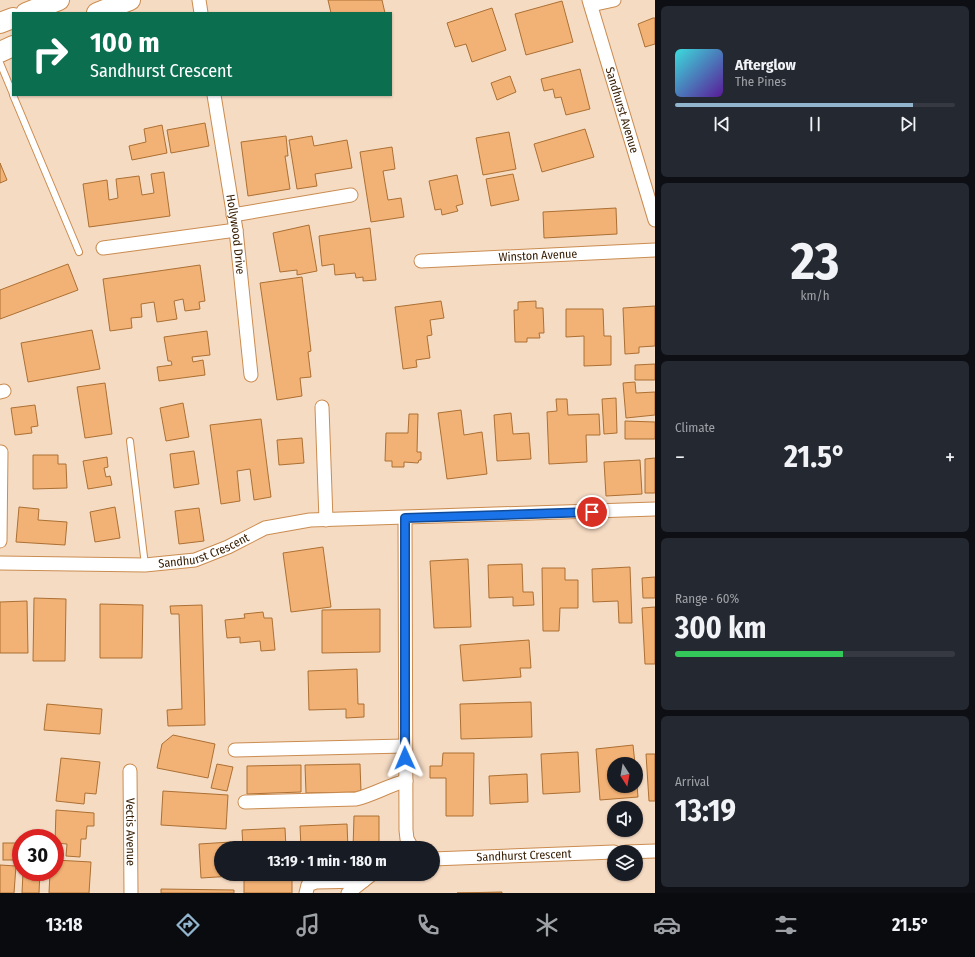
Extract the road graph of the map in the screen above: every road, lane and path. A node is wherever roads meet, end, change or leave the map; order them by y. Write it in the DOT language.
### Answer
graph roads {
  1 [pos="59,0"];
  2 [pos="130,0"];
  3 [pos="199,0"];
  4 [pos="614,0"];
  5 [pos="590,3"];
  6 [pos="29,12"];
  7 [pos="100,12"];
  8 [pos="201,12"];
  9 [pos="12,18"];
  10 [pos="0,23"];
  11 [pos="12,46"];
  12 [pos="0,52"];
  13 [pos="0,63"];
  14 [pos="12,93"];
  15 [pos="13,96"];
  16 [pos="214,96"];
  17 [pos="351,195"];
  18 [pos="233,214"];
  19 [pos="655,220"];
  20 [pos="236,230"];
  21 [pos="103,248"];
  22 [pos="655,250"];
  23 [pos="79,252"];
  24 [pos="421,261"];
  25 [pos="251,375"];
  26 [pos="322,407"];
  27 [pos="130,441"];
  28 [pos="1,452"];
  29 [pos="655,509"];
  30 [pos="405,518"];
  31 [pos="326,520"];
  32 [pos="0,542"];
  33 [pos="0,563"];
  34 [pos="145,565"];
  35 [pos="405,746"];
  36 [pos="235,750"];
  37 [pos="130,771"];
  38 [pos="406,781"];
  39 [pos="245,802"];
  40 [pos="409,841"];
  41 [pos="643,851"];
  42 [pos="655,851"];
  43 [pos="607,852"];
  44 [pos="440,859"];
  45 [pos="366,883"];
  46 [pos="131,893"];
  47 [pos="306,893"];
  48 [pos="348,893"];
  1 -- 6 [label="main road"];
  2 -- 7 [label="main road"];
  3 -- 8 [label="street"];
  4 -- 5 [label="street"];
  5 -- 19 [label="street, Sandhurst Avenue"];
  9 -- 10 [label="main road"];
  11 -- 12 [label="main road"];
  13 -- 14 [label="lane"];
  15 -- 23 [label="lane"];
  16 -- 18 [label="street, Hollywood Drive"];
  17 -- 18 [label="street"];
  18 -- 20 [label="street, Hollywood Drive"];
  20 -- 21 [label="street"];
  20 -- 25 [label="street, Hollywood Drive"];
  22 -- 24 [label="street, Winston Avenue"];
  26 -- 31 [label="street"];
  27 -- 34 [label="lane"];
  28 -- 32 [label="street"];
  29 -- 30 [label="street, Sandhurst Crescent"];
  30 -- 31 [label="street, Sandhurst Crescent"];
  30 -- 35 [label="street"];
  31 -- 34 [label="street, Sandhurst Crescent"];
  33 -- 34 [label="street, Sandhurst Crescent"];
  35 -- 36 [label="street"];
  35 -- 38 [label="street"];
  37 -- 46 [label="street, Vectis Avenue"];
  38 -- 39 [label="street"];
  38 -- 40 [label="street"];
  41 -- 42 [label="street"];
  43 -- 44 [label="street, Sandhurst Crescent"];
  45 -- 47 [label="street"];
  45 -- 48 [label="street"];
}
